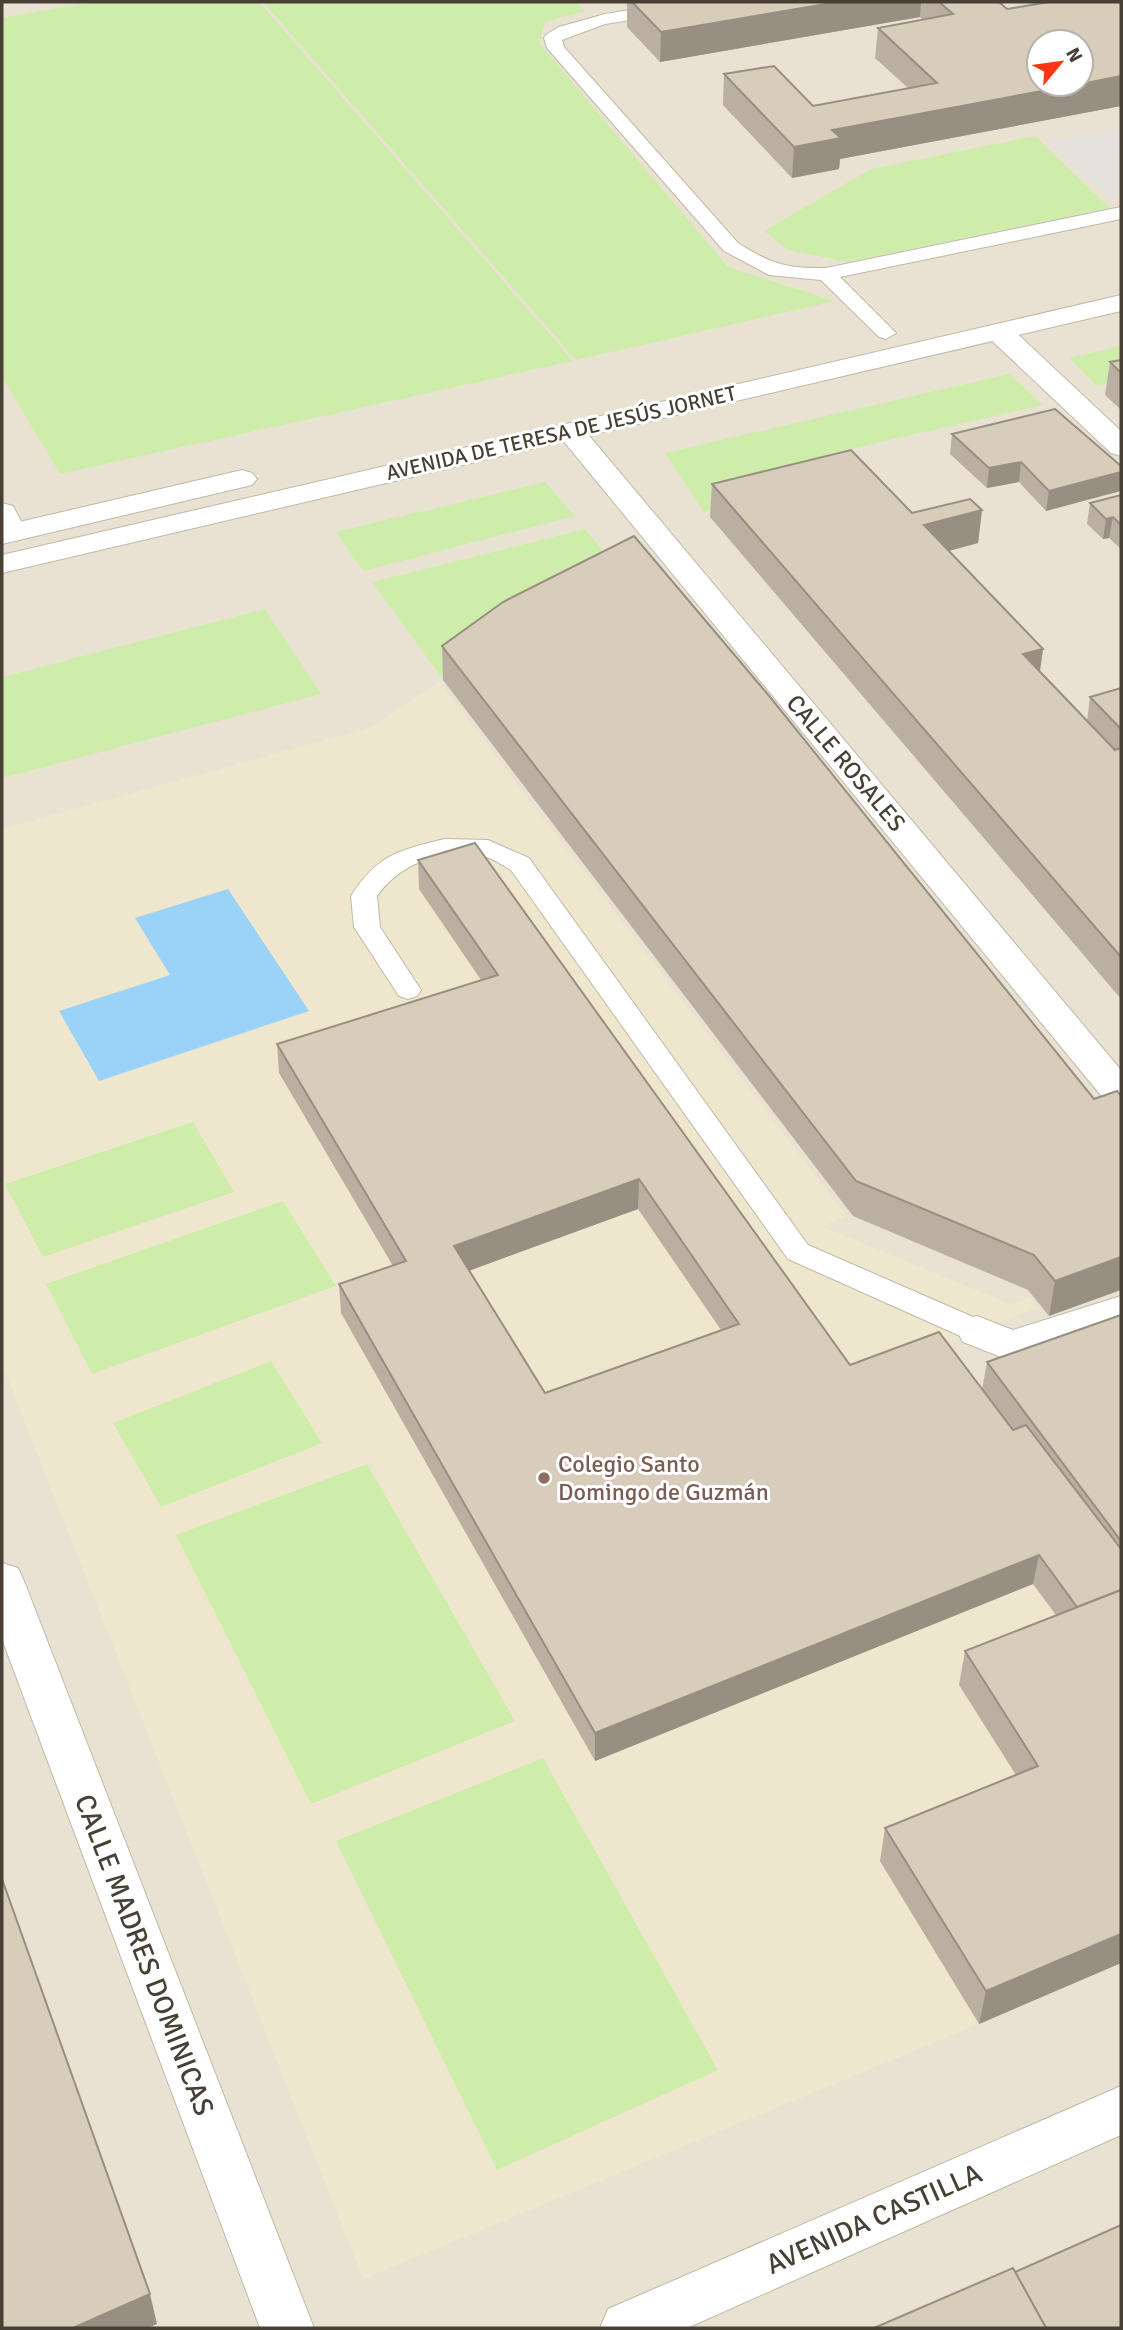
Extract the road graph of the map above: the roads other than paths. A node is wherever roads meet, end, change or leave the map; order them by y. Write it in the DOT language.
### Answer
graph roads {
  1 [pos="714,2"];
  2 [pos="1121,213"];
  3 [pos="826,274"];
  4 [pos="1121,279"];
  5 [pos="1121,303"];
  6 [pos="999,332"];
  7 [pos="886,333"];
  8 [pos="571,432"];
  9 [pos="1121,447"];
  10 [pos="361,452"];
  11 [pos="268,473"];
  12 [pos="5,526"];
  13 [pos="2,564"];
  14 [pos="408,990"];
  15 [pos="1121,1095"];
  16 [pos="1121,1311"];
  17 [pos="977,1331"];
  18 [pos="2,1581"];
  19 [pos="1121,2110"];
  20 [pos="287,2328"];
  21 [pos="627,2328"];
  1 -- 3 [label="lane"];
  2 -- 3 [label="lane"];
  3 -- 7 [label="lane"];
  4 -- 7 [label="street, AVENIDA DE TERESA DE JESÚS JORNET"];
  5 -- 6 [label="street, AVENIDA DE TERESA DE JESÚS JORNET"];
  6 -- 8 [label="street, AVENIDA DE TERESA DE JESÚS JORNET"];
  6 -- 9 [label="street"];
  7 -- 10 [label="street, AVENIDA DE TERESA DE JESÚS JORNET"];
  8 -- 13 [label="street, AVENIDA DE TERESA DE JESÚS JORNET"];
  8 -- 15 [label="street, CALLE ROSALES"];
  11 -- 12 [label="street"];
  14 -- 17 [label="lane"];
  16 -- 17 [label="street"];
  18 -- 20 [label="street, CALLE MADRES DOMINICAS"];
  19 -- 21 [label="street, AVENIDA CASTILLA"];
}
